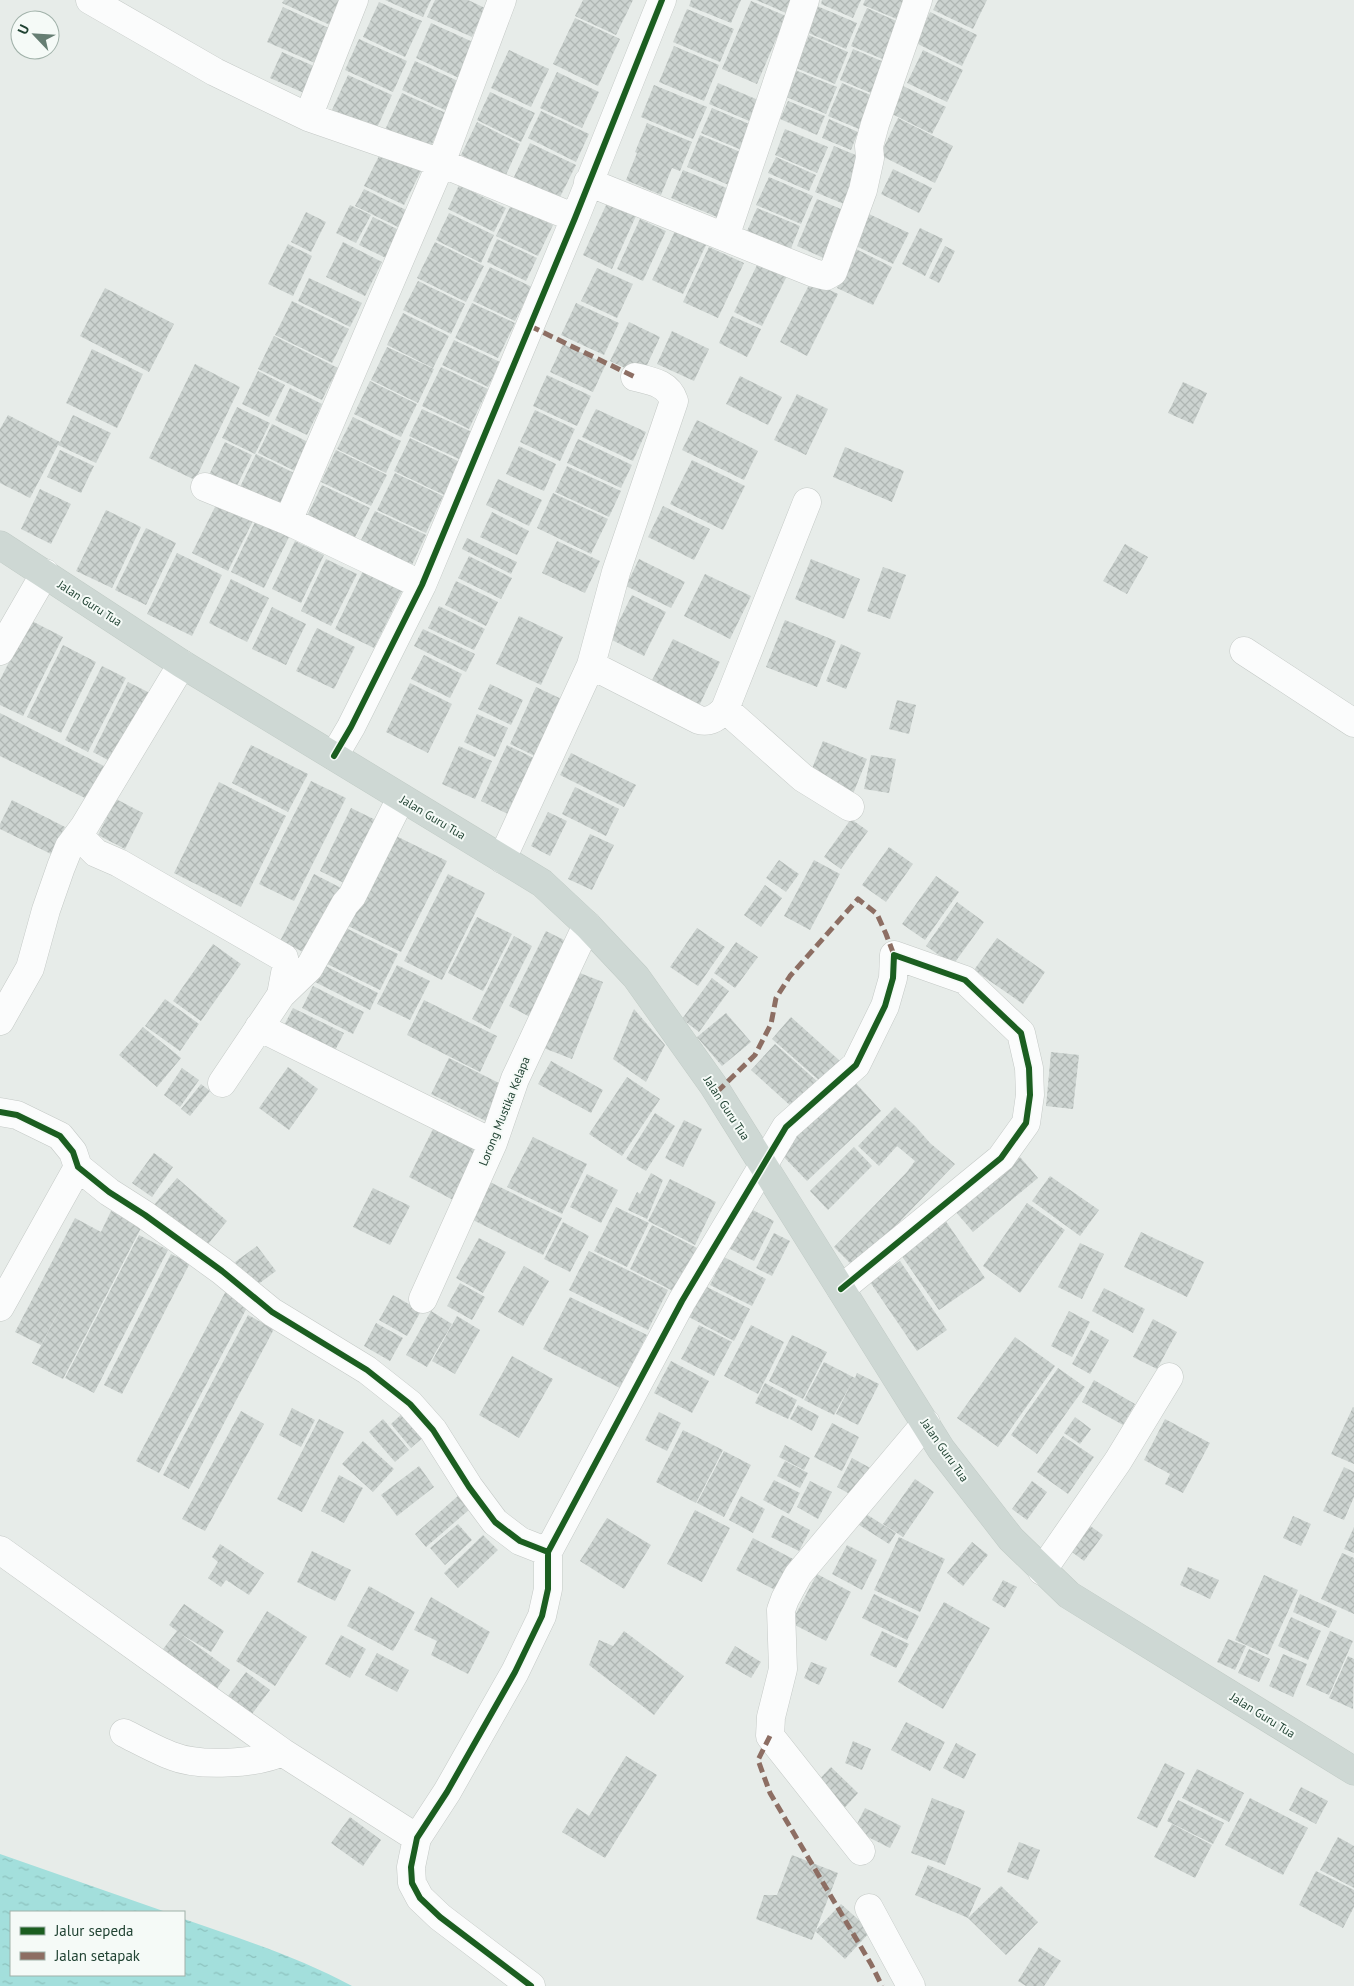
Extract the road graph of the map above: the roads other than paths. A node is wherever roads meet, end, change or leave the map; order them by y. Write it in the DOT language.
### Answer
graph roads {
  1 [pos="90,0"];
  2 [pos="354,0"];
  3 [pos="502,0"];
  4 [pos="662,0"];
  5 [pos="805,0"];
  6 [pos="918,0"];
  7 [pos="308,117"];
  8 [pos="441,163"];
  9 [pos="588,182"];
  10 [pos="575,218"];
  11 [pos="725,237"];
  12 [pos="635,377"];
  13 [pos="205,487"];
  14 [pos="807,502"];
  15 [pos="288,521"];
  16 [pos="0,545"];
  17 [pos="45,573"];
  18 [pos="422,585"];
  19 [pos="0,651"];
  20 [pos="1244,651"];
  21 [pos="182,664"];
  22 [pos="592,665"];
  23 [pos="725,709"];
  24 [pos="1354,723"];
  25 [pos="334,756"];
  26 [pos="401,798"];
  27 [pos="850,807"];
  28 [pos="78,835"];
  29 [pos="502,859"];
  30 [pos="587,925"];
  31 [pos="281,995"];
  32 [pos="0,1022"];
  33 [pos="260,1027"];
  34 [pos="222,1083"];
  35 [pos="0,1112"];
  36 [pos="493,1144"];
  37 [pos="763,1164"];
  38 [pos="78,1167"];
  39 [pos="841,1289"];
  40 [pos="423,1299"];
  41 [pos="0,1307"];
  42 [pos="1170,1377"];
  43 [pos="926,1423"];
  44 [pos="0,1550"];
  45 [pos="548,1552"];
  46 [pos="1042,1571"];
  47 [pos="124,1733"];
  48 [pos="282,1752"];
  49 [pos="1354,1770"];
  50 [pos="417,1838"];
  51 [pos="861,1851"];
  52 [pos="869,1908"];
  53 [pos="531,1986"];
  54 [pos="911,1986"];
  1 -- 7 [label="street"];
  2 -- 7 [label="street"];
  3 -- 8 [label="street"];
  4 -- 9 [label="street"];
  5 -- 11 [label="street"];
  6 -- 11 [label="street"];
  7 -- 8 [label="street"];
  8 -- 10 [label="street"];
  8 -- 15 [label="street"];
  9 -- 10 [label="street"];
  9 -- 11 [label="street"];
  10 -- 18 [label="street"];
  12 -- 22 [label="street"];
  13 -- 15 [label="street"];
  14 -- 23 [label="street"];
  15 -- 18 [label="street"];
  16 -- 17 [label="main road, Jalan Guru Tua"];
  17 -- 19 [label="street"];
  17 -- 21 [label="main road, Jalan Guru Tua"];
  18 -- 25 [label="street"];
  20 -- 24 [label="street"];
  21 -- 25 [label="main road, Jalan Guru Tua"];
  21 -- 28 [label="street"];
  22 -- 23 [label="street"];
  22 -- 29 [label="street"];
  23 -- 27 [label="street"];
  25 -- 26 [label="main road, Jalan Guru Tua"];
  26 -- 29 [label="main road, Jalan Guru Tua"];
  26 -- 31 [label="street"];
  28 -- 31 [label="street"];
  28 -- 32 [label="street"];
  29 -- 30 [label="main road, Jalan Guru Tua"];
  30 -- 36 [label="street, Lorong Mustika Kelapa"];
  30 -- 37 [label="main road, Jalan Guru Tua"];
  31 -- 33 [label="street"];
  33 -- 34 [label="street"];
  33 -- 36 [label="street"];
  35 -- 38 [label="street"];
  36 -- 40 [label="street, Lorong Mustika Kelapa"];
  37 -- 39 [label="main road, Jalan Guru Tua"];
  37 -- 39 [label="street"];
  37 -- 45 [label="street"];
  38 -- 41 [label="street"];
  38 -- 45 [label="street"];
  39 -- 43 [label="main road, Jalan Guru Tua"];
  42 -- 46 [label="street"];
  43 -- 46 [label="main road, Jalan Guru Tua"];
  43 -- 51 [label="street"];
  44 -- 48 [label="street"];
  45 -- 50 [label="street"];
  46 -- 49 [label="main road, Jalan Guru Tua"];
  47 -- 48 [label="street"];
  48 -- 50 [label="street"];
  50 -- 53 [label="street"];
  52 -- 54 [label="street"];
}
